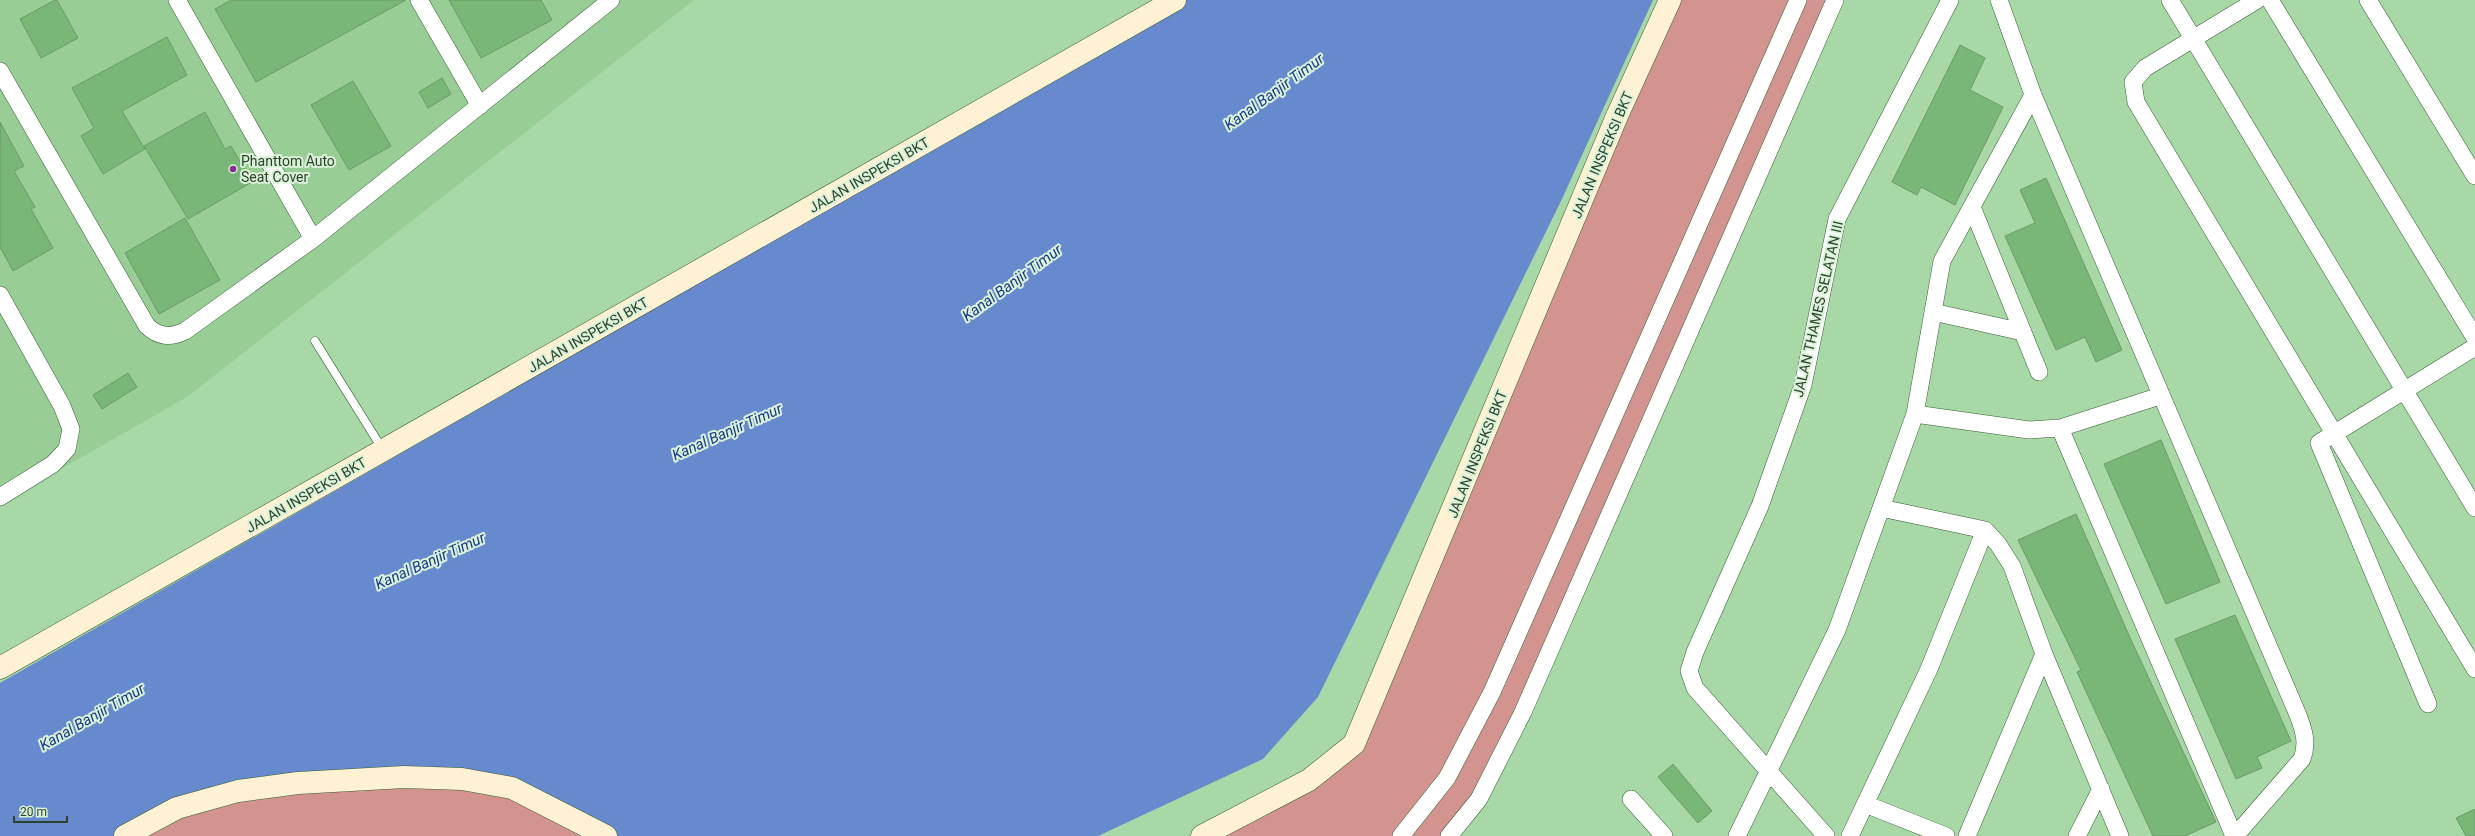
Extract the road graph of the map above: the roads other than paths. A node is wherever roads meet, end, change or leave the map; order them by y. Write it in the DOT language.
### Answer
graph roads {
  1 [pos="177,0"];
  2 [pos="419,0"];
  3 [pos="611,0"];
  4 [pos="1175,0"];
  5 [pos="1670,0"];
  6 [pos="1798,0"];
  7 [pos="1835,0"];
  8 [pos="1950,0"];
  9 [pos="1999,0"];
  10 [pos="2170,0"];
  11 [pos="2257,0"];
  12 [pos="2270,0"];
  13 [pos="2368,0"];
  14 [pos="2193,39"];
  15 [pos="0,71"];
  16 [pos="2033,95"];
  17 [pos="480,106"];
  18 [pos="2475,176"];
  19 [pos="1972,207"];
  20 [pos="313,239"];
  21 [pos="0,295"];
  22 [pos="1933,312"];
  23 [pos="2023,332"];
  24 [pos="2475,338"];
  25 [pos="315,341"];
  26 [pos="2475,347"];
  27 [pos="2039,372"];
  28 [pos="2405,391"];
  29 [pos="2160,396"];
  30 [pos="1915,414"];
  31 [pos="2060,428"];
  32 [pos="2335,434"];
  33 [pos="384,451"];
  34 [pos="0,497"];
  35 [pos="1882,508"];
  36 [pos="2475,508"];
  37 [pos="1986,530"];
  38 [pos="2044,654"];
  39 [pos="0,668"];
  40 [pos="2475,669"];
  41 [pos="2428,704"];
  42 [pos="1769,771"];
  43 [pos="2101,789"];
  44 [pos="1631,799"];
  45 [pos="1865,804"];
  46 [pos="582,831"];
  47 [pos="125,836"];
  48 [pos="606,836"];
  49 [pos="1202,836"];
  50 [pos="1401,836"];
  51 [pos="1449,836"];
  52 [pos="1664,836"];
  53 [pos="1737,836"];
  54 [pos="1826,836"];
  55 [pos="1850,836"];
  56 [pos="1946,836"];
  57 [pos="1967,836"];
  58 [pos="2077,836"];
  59 [pos="2120,836"];
  60 [pos="2234,836"];
  1 -- 20 [label="street"];
  2 -- 17 [label="street"];
  3 -- 17 [label="street"];
  4 -- 33 [label="street, JALAN INSPEKSI BKT"];
  5 -- 49 [label="street, JALAN INSPEKSI BKT"];
  6 -- 50 [label="street"];
  7 -- 51 [label="street"];
  8 -- 42 [label="street, JALAN THAMES SELATAN III"];
  9 -- 16 [label="street"];
  10 -- 14 [label="street"];
  11 -- 14 [label="street"];
  12 -- 24 [label="street"];
  13 -- 18 [label="street"];
  14 -- 28 [label="street"];
  14 -- 32 [label="street"];
  15 -- 20 [label="street"];
  16 -- 19 [label="street"];
  16 -- 29 [label="street"];
  17 -- 20 [label="street"];
  19 -- 22 [label="street"];
  19 -- 23 [label="street"];
  21 -- 34 [label="street"];
  22 -- 23 [label="street"];
  22 -- 30 [label="street"];
  23 -- 27 [label="street"];
  25 -- 33 [label="lane"];
  26 -- 28 [label="street"];
  28 -- 32 [label="street"];
  28 -- 36 [label="street"];
  29 -- 31 [label="street"];
  29 -- 60 [label="street"];
  30 -- 31 [label="street"];
  30 -- 35 [label="street"];
  31 -- 60 [label="street"];
  32 -- 40 [label="street"];
  32 -- 41 [label="street"];
  33 -- 39 [label="street, JALAN INSPEKSI BKT"];
  35 -- 37 [label="street"];
  35 -- 42 [label="street"];
  37 -- 38 [label="street"];
  37 -- 45 [label="street"];
  38 -- 43 [label="street"];
  38 -- 57 [label="street"];
  42 -- 53 [label="street"];
  42 -- 54 [label="street"];
  43 -- 58 [label="street"];
  43 -- 59 [label="street"];
  44 -- 52 [label="street"];
  45 -- 55 [label="street"];
  45 -- 56 [label="street"];
  46 -- 47 [label="street"];
  46 -- 48 [label="street"];
}
